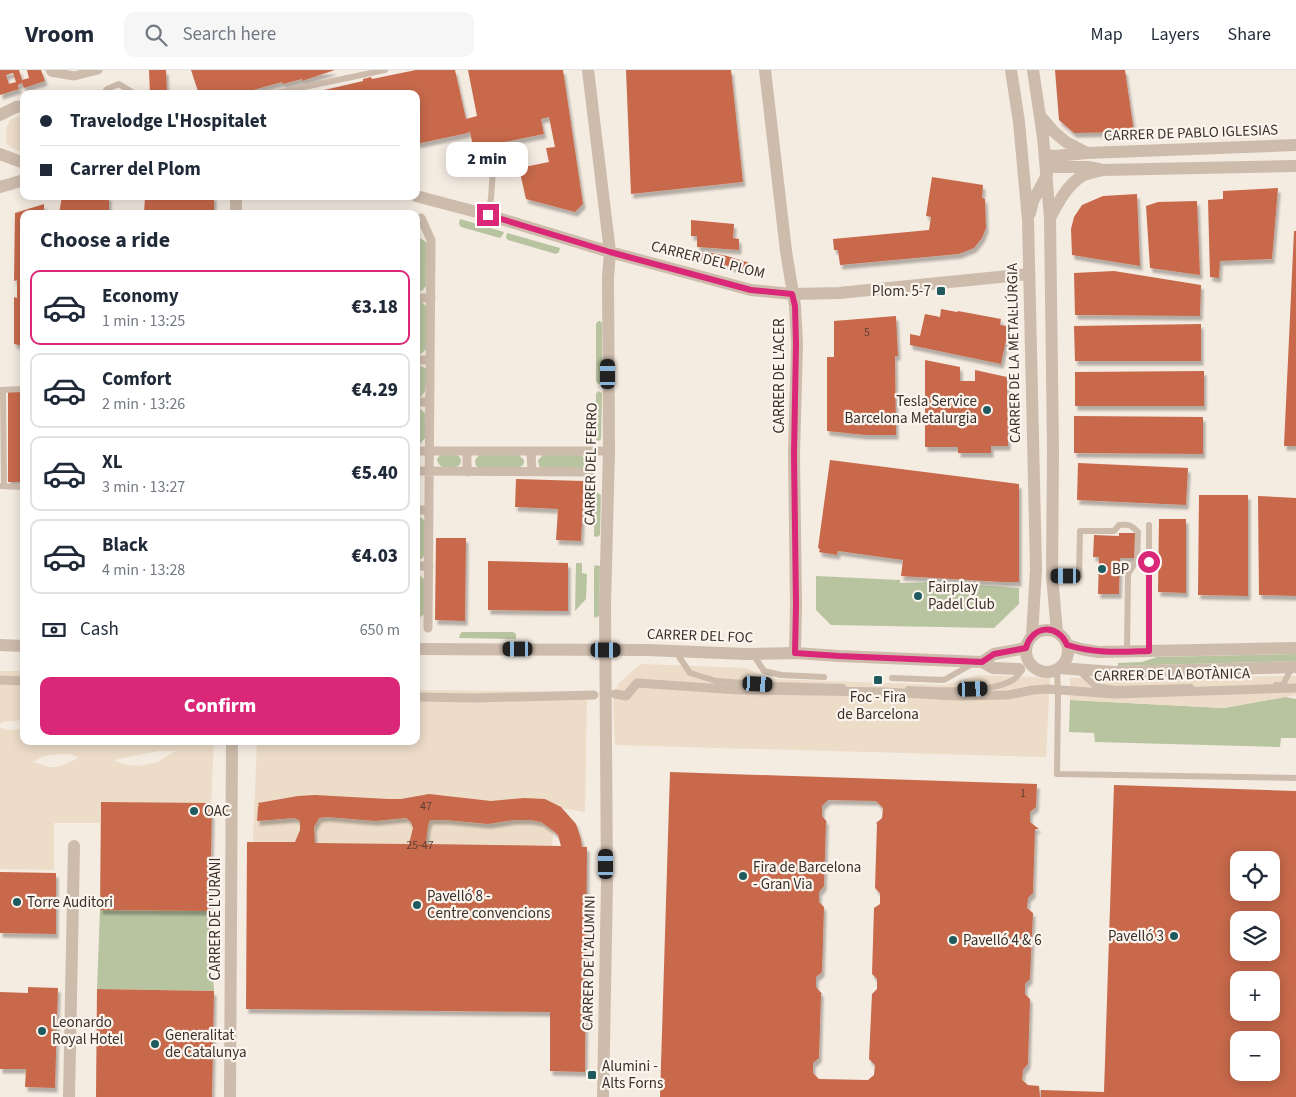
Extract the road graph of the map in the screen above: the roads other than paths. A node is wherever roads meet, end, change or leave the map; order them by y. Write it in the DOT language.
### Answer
graph roads {
  1 [pos="98,70"];
  2 [pos="385,70"];
  3 [pos="588,70"];
  4 [pos="765,70"];
  5 [pos="1012,70"];
  6 [pos="1033,70"];
  7 [pos="51,71"];
  8 [pos="106,90"];
  9 [pos="129,90"];
  10 [pos="290,90"];
  11 [pos="20,106"];
  12 [pos="0,115"];
  13 [pos="1041,117"];
  14 [pos="1019,122"];
  15 [pos="1043,137"];
  16 [pos="1296,145"];
  17 [pos="1088,153"];
  18 [pos="0,154"];
  19 [pos="494,156"];
  20 [pos="20,162"];
  21 [pos="1048,163"];
  22 [pos="1296,166"];
  23 [pos="1102,170"];
  24 [pos="20,181"];
  25 [pos="0,187"];
  26 [pos="420,197"];
  27 [pos="488,215"];
  28 [pos="1050,218"];
  29 [pos="420,220"];
  30 [pos="1028,220"];
  31 [pos="610,252"];
  32 [pos="1029,274"];
  33 [pos="792,294"];
  34 [pos="420,298"];
  35 [pos="431,298"];
  36 [pos="420,360"];
  37 [pos="430,360"];
  38 [pos="20,389"];
  39 [pos="2,390"];
  40 [pos="420,402"];
  41 [pos="430,402"];
  42 [pos="420,451"];
  43 [pos="430,451"];
  44 [pos="467,451"];
  45 [pos="531,451"];
  46 [pos="609,451"];
  47 [pos="420,471"];
  48 [pos="429,471"];
  49 [pos="467,472"];
  50 [pos="532,472"];
  51 [pos="590,472"];
  52 [pos="2,486"];
  53 [pos="20,487"];
  54 [pos="420,510"];
  55 [pos="429,510"];
  56 [pos="1149,525"];
  57 [pos="420,566"];
  58 [pos="428,566"];
  59 [pos="1052,576"];
  60 [pos="428,628"];
  61 [pos="1057,632"];
  62 [pos="1032,636"];
  63 [pos="0,645"];
  64 [pos="1067,645"];
  65 [pos="20,646"];
  66 [pos="1026,648"];
  67 [pos="1296,648"];
  68 [pos="420,649"];
  69 [pos="606,650"];
  70 [pos="675,651"];
  71 [pos="1127,651"];
  72 [pos="1149,651"];
  73 [pos="795,653"];
  74 [pos="753,654"];
  75 [pos="979,662"];
  76 [pos="1294,667"];
  77 [pos="1026,669"];
  78 [pos="1058,669"];
  79 [pos="1077,669"];
  80 [pos="824,677"];
  81 [pos="892,678"];
  82 [pos="0,680"];
  83 [pos="20,681"];
  84 [pos="1296,688"];
  85 [pos="1054,690"];
  86 [pos="593,694"];
  87 [pos="614,694"];
  88 [pos="420,697"];
  89 [pos="232,745"];
  90 [pos="1296,778"];
  91 [pos="74,846"];
  92 [pos="68,1097"];
  93 [pos="230,1097"];
  94 [pos="603,1097"];
  1 -- 7 [label="street"];
  2 -- 10 [label="lane"];
  3 -- 31 [label="street, CARRER DEL FERRO"];
  4 -- 33 [label="street, CARRER DE L'ACER"];
  5 -- 14 [label="street, CARRER DE LA METAL·LÚRGIA"];
  6 -- 13 [label="street"];
  8 -- 9 [label="lane"];
  11 -- 12 [label="street"];
  13 -- 15 [label="street"];
  13 -- 17 [label="street, CARRER DE PABLO IGLESIAS"];
  14 -- 15 [label="street"];
  14 -- 30 [label="street, CARRER DE LA METAL·LÚRGIA"];
  15 -- 21 [label="street"];
  16 -- 17 [label="street, CARRER DE PABLO IGLESIAS"];
  17 -- 21 [label="street, CARRER DE PABLO IGLESIAS"];
  18 -- 20 [label="street"];
  19 -- 27 [label="lane"];
  21 -- 23 [label="street"];
  21 -- 28 [label="street"];
  21 -- 30 [label="street"];
  22 -- 23 [label="street"];
  23 -- 28 [label="street"];
  24 -- 25 [label="street"];
  26 -- 27 [label="street, CARRER DEL PLOM"];
  27 -- 31 [label="street, CARRER DEL PLOM"];
  28 -- 59 [label="street"];
  29 -- 35 [label="street"];
  30 -- 32 [label="street, CARRER DE LA METAL·LÚRGIA"];
  31 -- 33 [label="street, CARRER DEL PLOM"];
  31 -- 46 [label="street, CARRER DEL FERRO"];
  32 -- 33 [label="street, CARRER DEL PLOM"];
  32 -- 62 [label="street, CARRER DE LA METAL·LÚRGIA"];
  33 -- 73 [label="street, CARRER DE L'ACER"];
  34 -- 35 [label="street"];
  35 -- 37 [label="street"];
  36 -- 37 [label="street"];
  37 -- 41 [label="street"];
  38 -- 39 [label="lane"];
  39 -- 52 [label="lane"];
  40 -- 41 [label="street"];
  41 -- 43 [label="street"];
  42 -- 43 [label="street"];
  43 -- 44 [label="street"];
  43 -- 48 [label="street"];
  44 -- 45 [label="street"];
  44 -- 49 [label="street"];
  45 -- 46 [label="street"];
  45 -- 50 [label="street"];
  46 -- 69 [label="street, CARRER DEL FERRO"];
  47 -- 48 [label="street"];
  48 -- 49 [label="street"];
  48 -- 55 [label="street"];
  49 -- 50 [label="street"];
  50 -- 51 [label="street"];
  52 -- 53 [label="lane"];
  54 -- 55 [label="street"];
  55 -- 58 [label="street"];
  56 -- 72 [label="lane"];
  57 -- 58 [label="street"];
  58 -- 60 [label="street"];
  59 -- 61 [label="street"];
  59 -- 71 [label="lane"];
  61 -- 62 [label="street"];
  61 -- 64 [label="street"];
  62 -- 66 [label="street"];
  63 -- 65 [label="street"];
  64 -- 71 [label="street, CARRER DE LA BOTÀNICA"];
  64 -- 78 [label="street"];
  66 -- 75 [label="street, CARRER DEL FOC"];
  66 -- 77 [label="street"];
  67 -- 72 [label="street, CARRER DE LA BOTÀNICA"];
  68 -- 69 [label="street, CARRER DEL FOC"];
  69 -- 70 [label="street, CARRER DEL FOC"];
  69 -- 94 [label="street, CARRER DE L'ALUMINI"];
  70 -- 74 [label="street, CARRER DEL FOC"];
  70 -- 77 [label="lane"];
  71 -- 72 [label="street, CARRER DE LA BOTÀNICA"];
  73 -- 74 [label="street, CARRER DEL FOC"];
  73 -- 75 [label="street, CARRER DEL FOC"];
  74 -- 80 [label="lane"];
  75 -- 77 [label="street, CARRER DEL FOC"];
  75 -- 81 [label="lane"];
  76 -- 79 [label="street, CARRER DE LA BOTÀNICA"];
  76 -- 79 [label="lane"];
  77 -- 78 [label="street"];
  78 -- 79 [label="street, CARRER DE LA BOTÀNICA"];
  78 -- 85 [label="lane"];
  82 -- 83 [label="street"];
  84 -- 85 [label="street, CARRER DE LA BOTÀNICA"];
  85 -- 87 [label="street"];
  85 -- 90 [label="lane"];
  86 -- 88 [label="street"];
  89 -- 93 [label="street, CARRER DE L'URANI"];
  91 -- 92 [label="street"];
}
